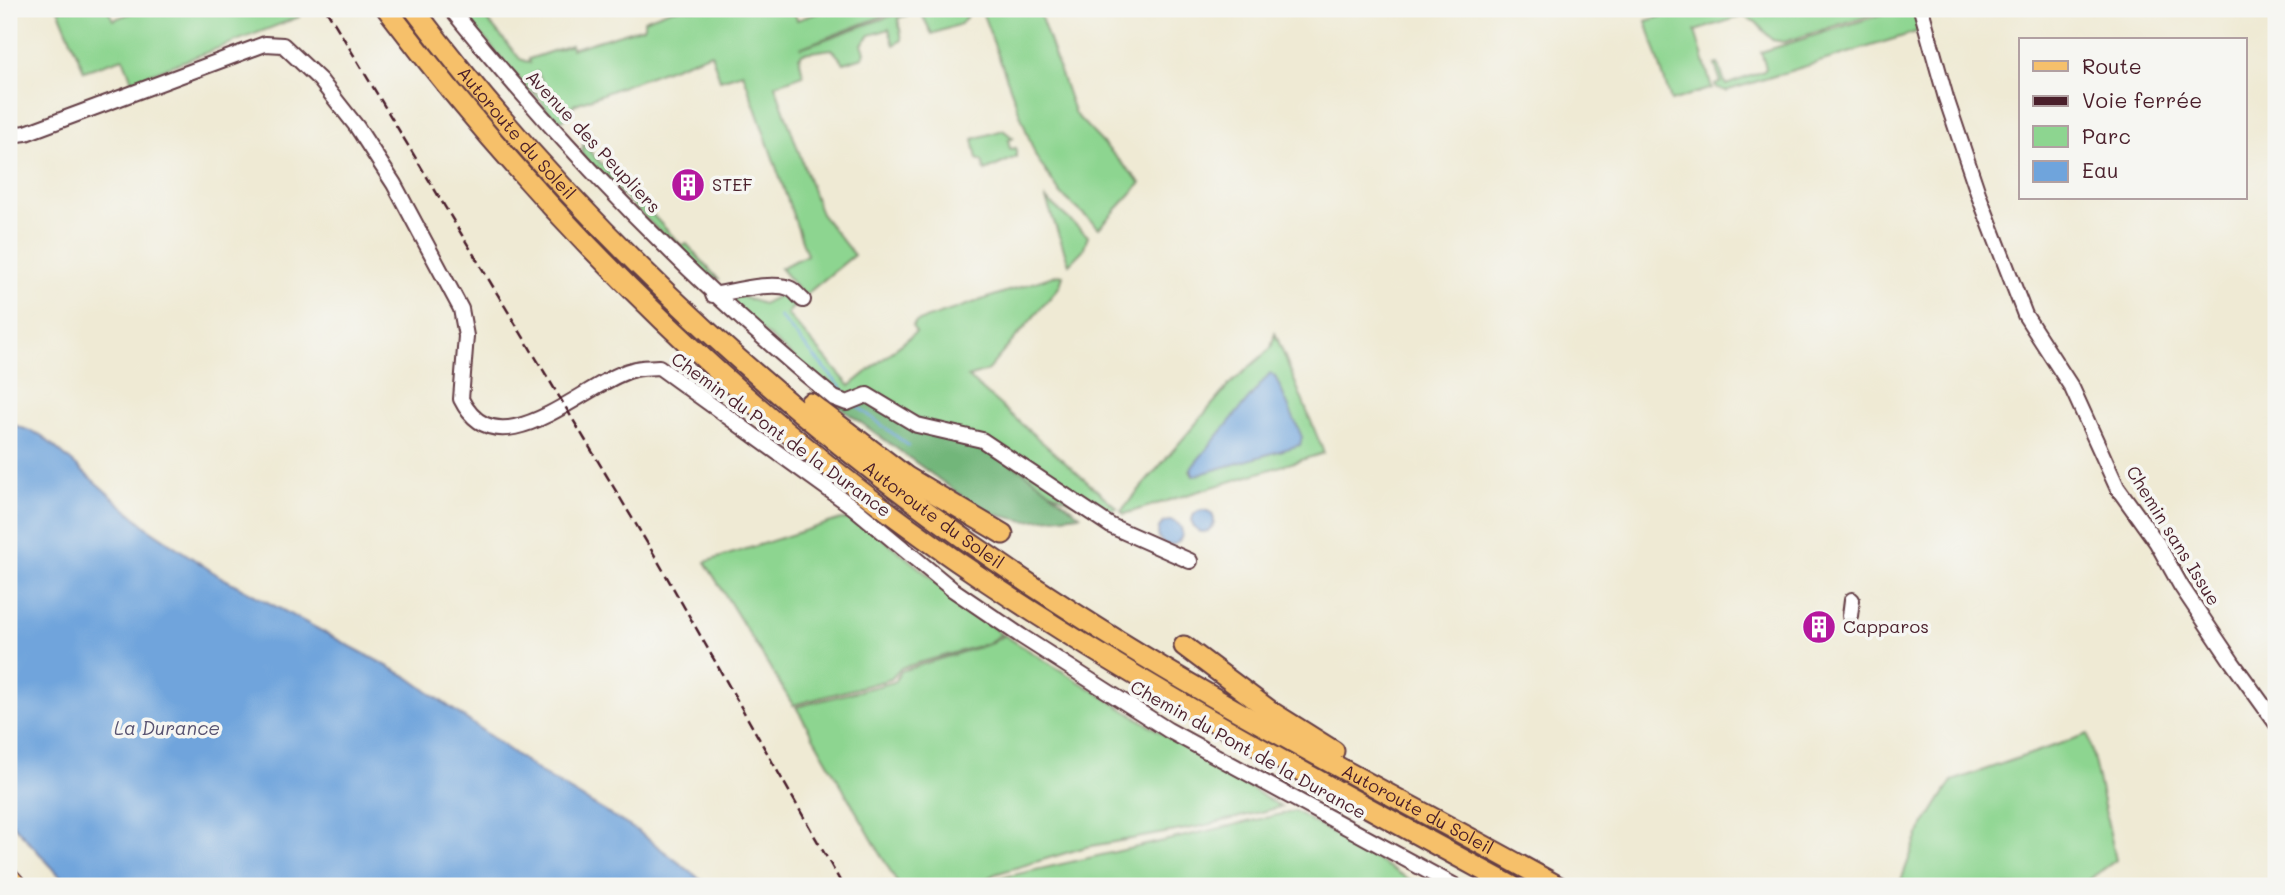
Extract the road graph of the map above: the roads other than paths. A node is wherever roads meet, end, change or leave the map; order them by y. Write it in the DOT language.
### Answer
graph roads {
  1 [pos="387,9"];
  2 [pos="414,9"];
  3 [pos="451,9"];
  4 [pos="1921,9"];
  5 [pos="9,128"];
  6 [pos="641,267"];
  7 [pos="713,295"];
  8 [pos="803,300"];
  9 [pos="1003,534"];
  10 [pos="1190,561"];
  11 [pos="1852,600"];
  12 [pos="1850,616"];
  13 [pos="1184,646"];
  14 [pos="2276,723"];
  15 [pos="1442,824"];
  16 [pos="9,876"];
  17 [pos="18,886"];
  18 [pos="1455,886"];
  19 [pos="1512,886"];
  20 [pos="1558,886"];
  1 -- 19 [label="highway, Autoroute du Soleil"];
  2 -- 6 [label="highway, Autoroute du Soleil"];
  3 -- 7 [label="street, Avenue des Peupliers"];
  4 -- 14 [label="street, Chemin sans Issue"];
  5 -- 18 [label="street, Chemin du Pont de la Durance"];
  6 -- 9 [label="highway"];
  6 -- 15 [label="highway, Autoroute du Soleil"];
  7 -- 8 [label="street"];
  7 -- 10 [label="street, Avenue des Peupliers"];
  11 -- 12 [label="street"];
  13 -- 15 [label="highway"];
  15 -- 20 [label="highway, Autoroute du Soleil"];
  16 -- 17 [label="main road"];
}
